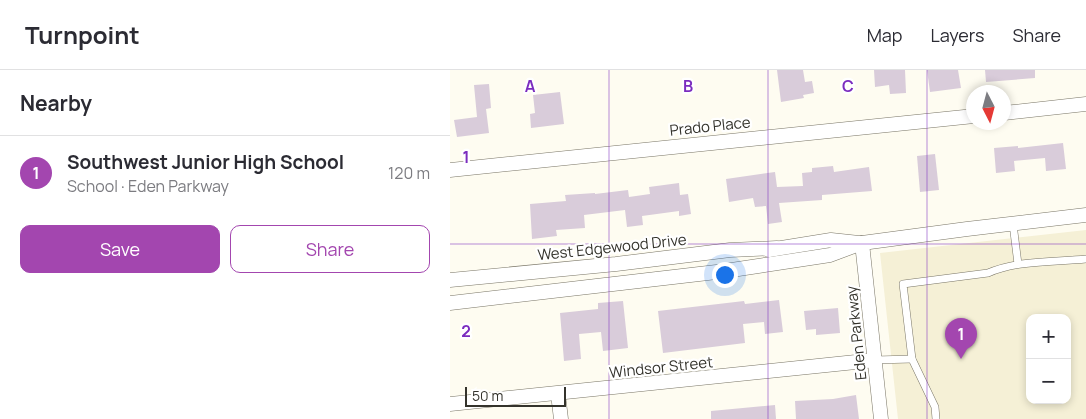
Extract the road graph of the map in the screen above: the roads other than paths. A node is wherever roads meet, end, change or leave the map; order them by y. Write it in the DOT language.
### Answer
graph roads {
  1 [pos="1086,104"];
  2 [pos="1011,111"];
  3 [pos="966,117"];
  4 [pos="450,170"];
  5 [pos="1086,215"];
  6 [pos="1013,224"];
  7 [pos="862,243"];
  8 [pos="777,248"];
  9 [pos="1086,259"];
  10 [pos="1018,264"];
  11 [pos="450,280"];
  12 [pos="627,282"];
  13 [pos="450,303"];
  14 [pos="912,359"];
  15 [pos="875,360"];
  16 [pos="558,394"];
  17 [pos="450,404"];
  18 [pos="561,419"];
  19 [pos="881,419"];
  20 [pos="936,419"];
  1 -- 2 [label="street"];
  3 -- 4 [label="street, Prado Place"];
  5 -- 6 [label="street, West Edgewood Drive"];
  6 -- 7 [label="street, West Edgewood Drive"];
  6 -- 10 [label="lane"];
  7 -- 8 [label="street, West Edgewood Drive"];
  7 -- 12 [label="street, West Edgewood Drive"];
  7 -- 15 [label="street, Eden Parkway"];
  8 -- 11 [label="street, West Edgewood Drive"];
  8 -- 12 [label="street, West Edgewood Drive"];
  9 -- 10 [label="lane"];
  10 -- 14 [label="lane"];
  12 -- 13 [label="street, West Edgewood Drive"];
  14 -- 15 [label="lane"];
  14 -- 20 [label="lane"];
  15 -- 16 [label="street, Windsor Street"];
  15 -- 19 [label="street, Eden Parkway"];
  16 -- 17 [label="street, Windsor Street"];
  16 -- 18 [label="street"];
}
